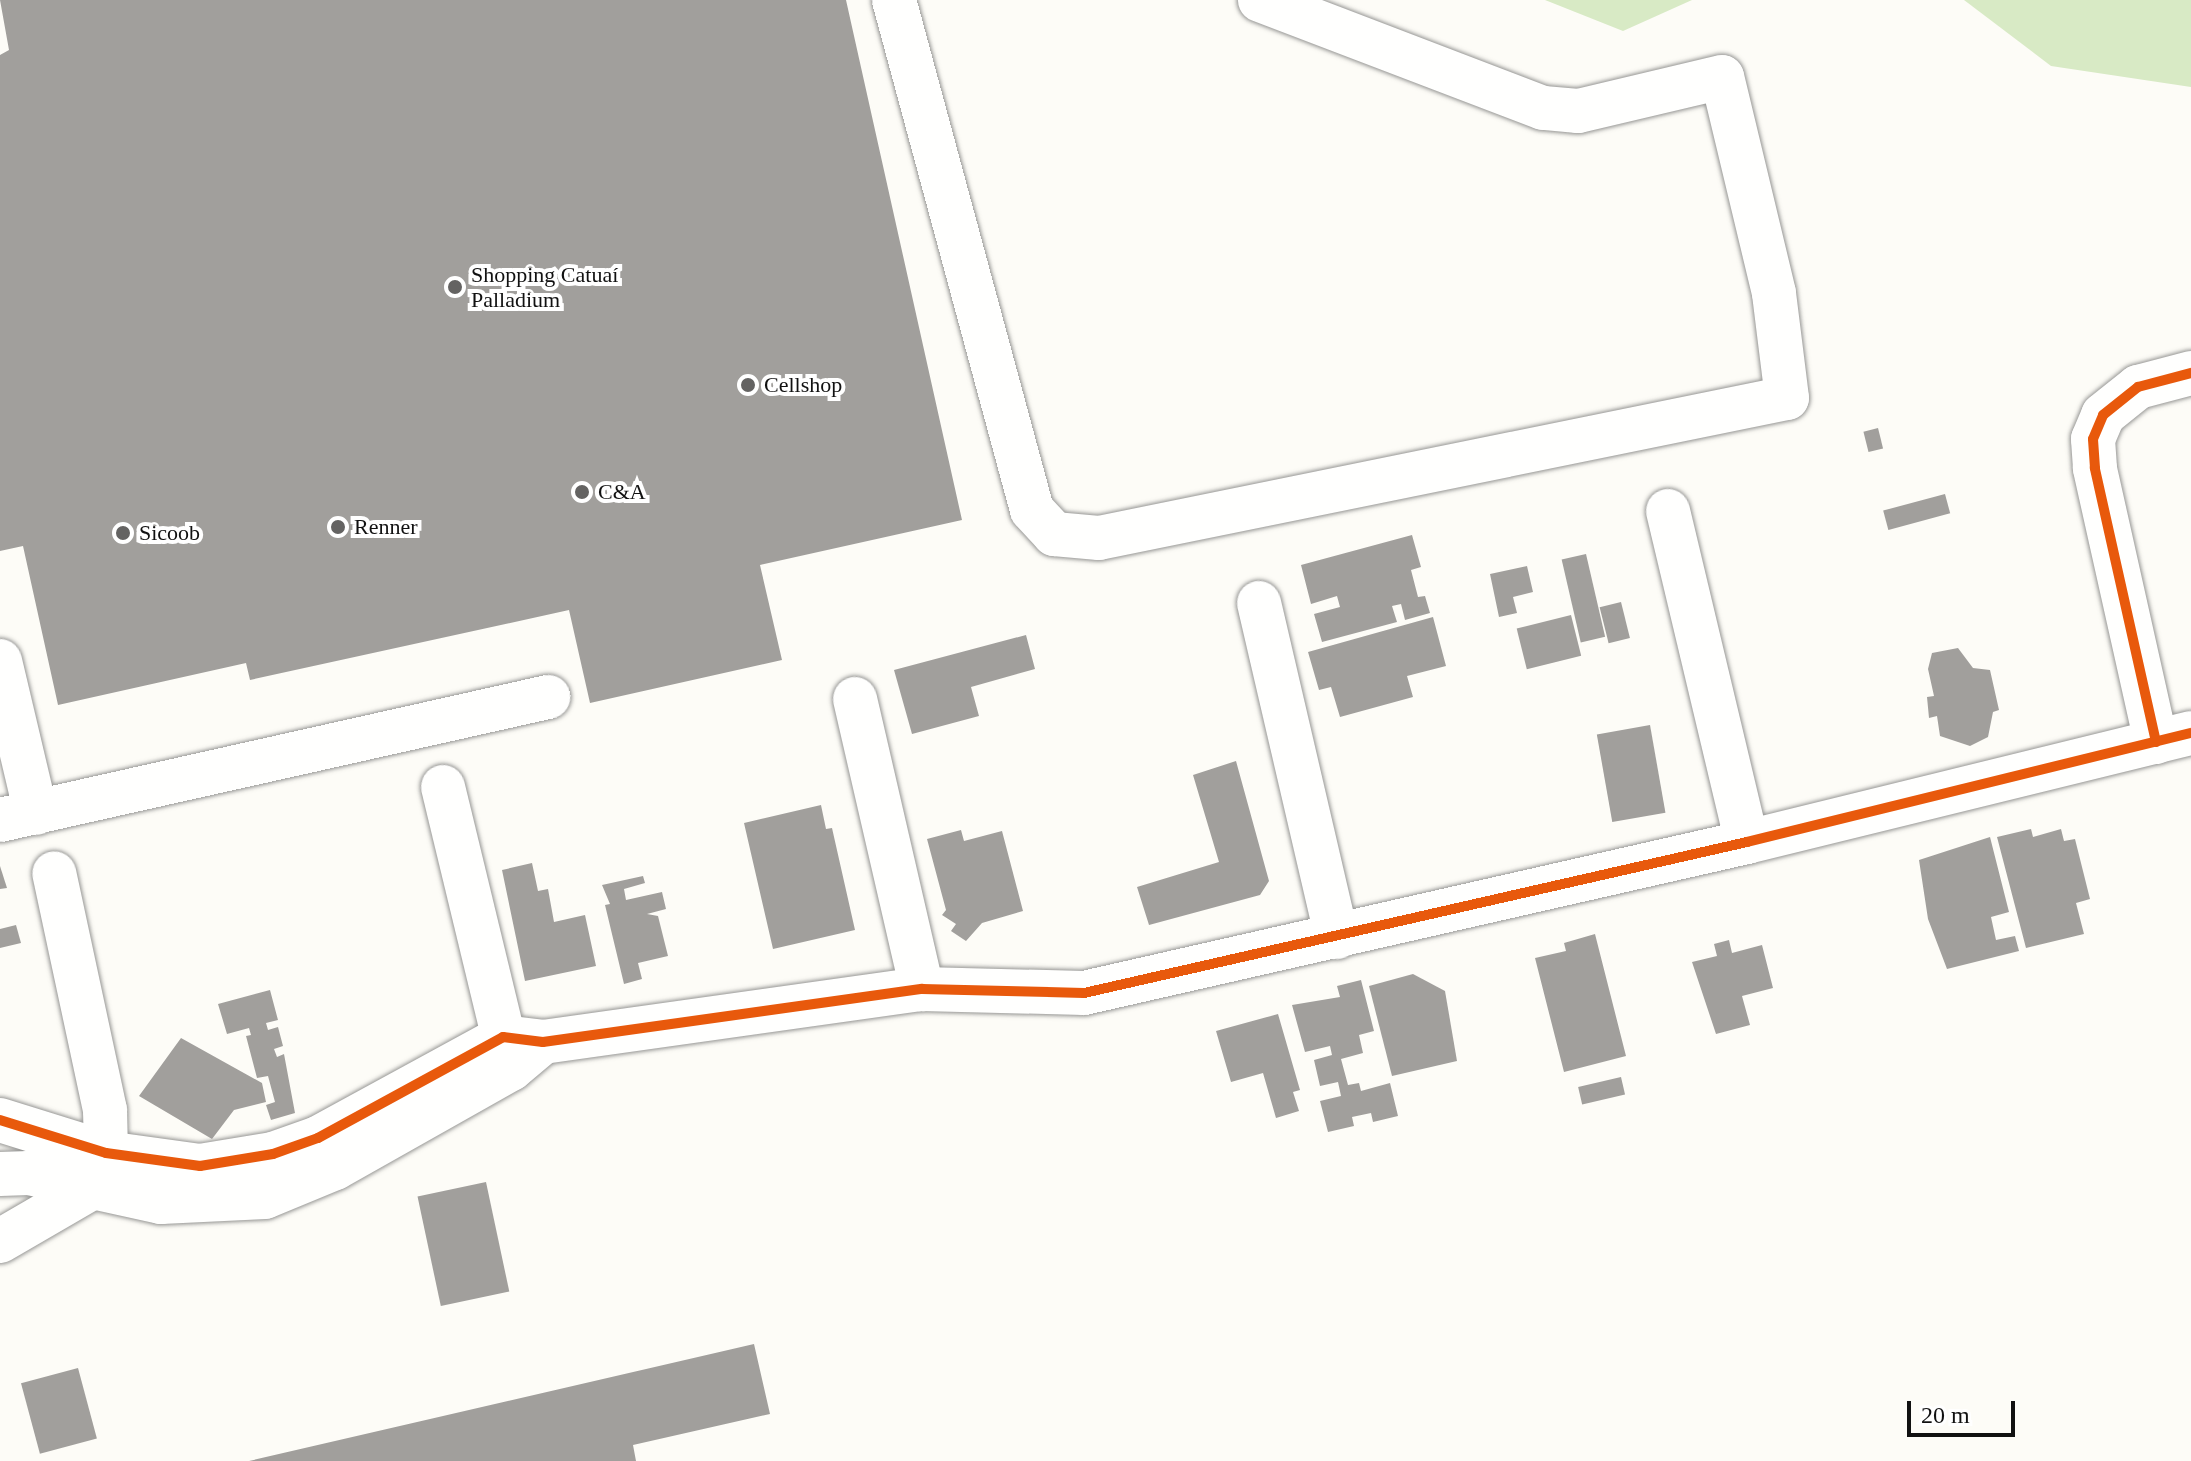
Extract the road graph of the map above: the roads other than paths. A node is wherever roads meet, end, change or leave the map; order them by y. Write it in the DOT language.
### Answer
graph roads {
  1 [pos="894,0"];
  2 [pos="1260,0"];
  3 [pos="2191,373"];
  4 [pos="1668,511"];
  5 [pos="1259,603"];
  6 [pos="0,661"];
  7 [pos="548,697"];
  8 [pos="855,699"];
  9 [pos="2174,738"];
  10 [pos="443,787"];
  11 [pos="18,817"];
  12 [pos="1747,842"];
  13 [pos="54,873"];
  14 [pos="1337,937"];
  15 [pos="922,989"];
  16 [pos="519,1049"];
  17 [pos="0,1120"];
  18 [pos="101,1170"];
  19 [pos="0,1174"];
  20 [pos="0,1241"];
  1 -- 2 [label="street"];
  3 -- 9 [label="street"];
  4 -- 12 [label="street"];
  5 -- 14 [label="street"];
  6 -- 11 [label="street"];
  7 -- 11 [label="street"];
  8 -- 15 [label="street"];
  9 -- 12 [label="street"];
  10 -- 16 [label="street"];
  12 -- 14 [label="street"];
  13 -- 18 [label="street"];
  14 -- 15 [label="street"];
  15 -- 16 [label="street"];
  16 -- 18 [label="street"];
  17 -- 18 [label="street"];
  18 -- 19 [label="street"];
  18 -- 20 [label="street"];
}
